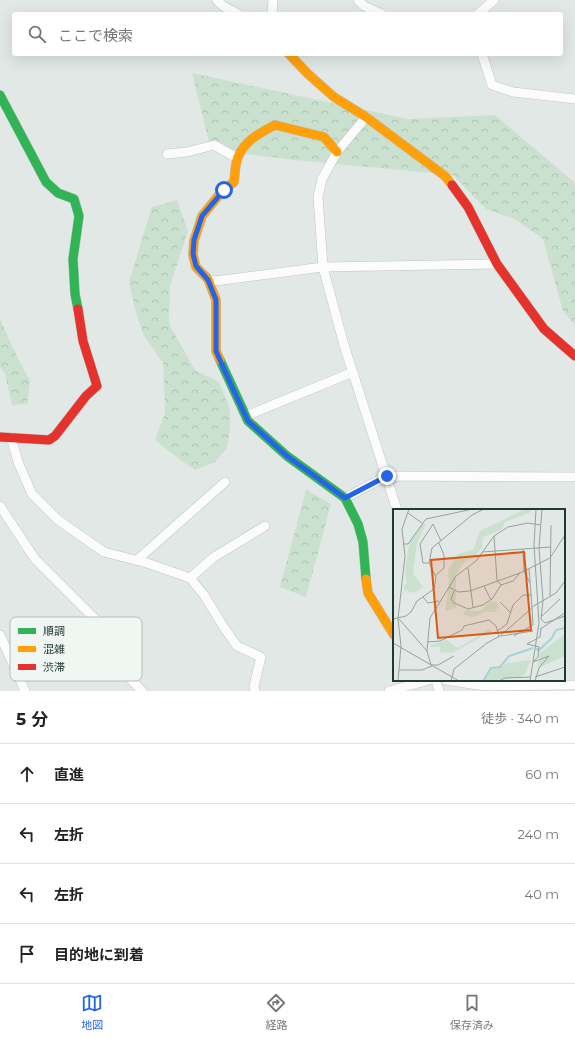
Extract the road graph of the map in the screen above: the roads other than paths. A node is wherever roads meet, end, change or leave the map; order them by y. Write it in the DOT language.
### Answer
graph roads {
  1 [pos="216,0"];
  2 [pos="273,0"];
  3 [pos="358,0"];
  4 [pos="494,0"];
  5 [pos="234,12"];
  6 [pos="272,12"];
  7 [pos="378,12"];
  8 [pos="480,12"];
  9 [pos="291,56"];
  10 [pos="483,56"];
  11 [pos="0,95"];
  12 [pos="575,99"];
  13 [pos="366,117"];
  14 [pos="337,152"];
  15 [pos="166,154"];
  16 [pos="237,158"];
  17 [pos="497,264"];
  18 [pos="323,267"];
  19 [pos="208,280"];
  20 [pos="575,356"];
  21 [pos="353,372"];
  22 [pos="246,416"];
  23 [pos="0,437"];
  24 [pos="11,437"];
  25 [pos="387,476"];
  26 [pos="575,477"];
  27 [pos="224,482"];
  28 [pos="345,498"];
  29 [pos="0,506"];
  30 [pos="397,509"];
  31 [pos="265,526"];
  32 [pos="137,560"];
  33 [pos="190,578"];
  34 [pos="93,617"];
  35 [pos="393,633"];
  36 [pos="0,635"];
  37 [pos="10,657"];
  38 [pos="21,681"];
  39 [pos="132,681"];
  40 [pos="425,681"];
  41 [pos="436,681"];
  42 [pos="452,681"];
  43 [pos="575,684"];
  44 [pos="25,691"];
  45 [pos="142,691"];
  46 [pos="255,691"];
  47 [pos="389,691"];
  48 [pos="439,691"];
  1 -- 5 [label="street"];
  2 -- 6 [label="street"];
  3 -- 7 [label="street"];
  4 -- 8 [label="street"];
  9 -- 13 [label="street"];
  10 -- 12 [label="street"];
  11 -- 24 [label="street"];
  13 -- 14 [label="street"];
  13 -- 17 [label="street"];
  14 -- 16 [label="street"];
  14 -- 18 [label="street"];
  15 -- 16 [label="street"];
  16 -- 19 [label="street"];
  17 -- 18 [label="street"];
  17 -- 20 [label="street"];
  18 -- 19 [label="street"];
  18 -- 21 [label="street"];
  19 -- 22 [label="street"];
  21 -- 22 [label="street"];
  21 -- 25 [label="street"];
  22 -- 28 [label="street"];
  23 -- 24 [label="street"];
  24 -- 32 [label="street"];
  25 -- 26 [label="street"];
  25 -- 28 [label="street"];
  25 -- 30 [label="street"];
  27 -- 32 [label="street"];
  28 -- 35 [label="street"];
  29 -- 34 [label="street"];
  31 -- 33 [label="street"];
  32 -- 33 [label="street"];
  33 -- 46 [label="street"];
  36 -- 37 [label="street"];
  38 -- 44 [label="street"];
  39 -- 45 [label="street"];
  40 -- 47 [label="street"];
  41 -- 48 [label="street"];
  42 -- 43 [label="street"];
}
